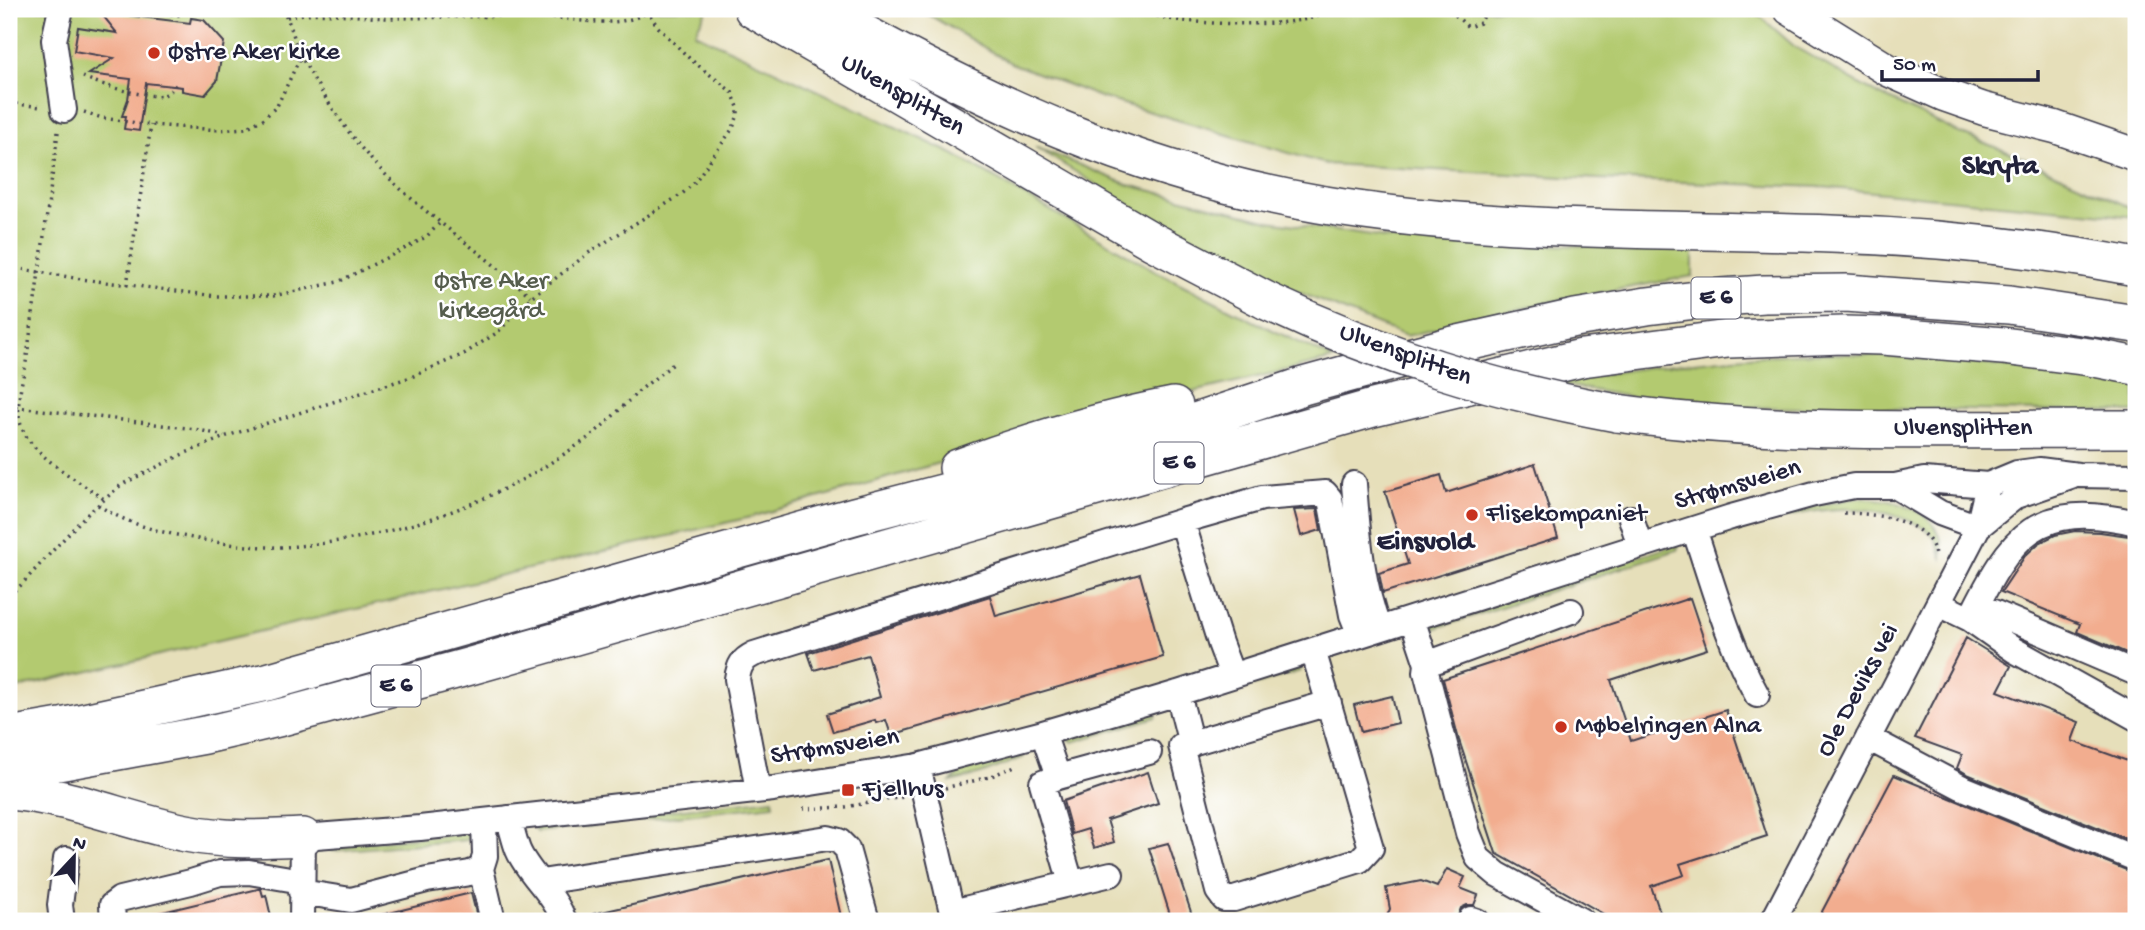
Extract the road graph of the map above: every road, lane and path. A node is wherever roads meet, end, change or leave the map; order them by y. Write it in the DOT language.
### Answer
graph roads {
  1 [pos="61,9"];
  2 [pos="136,9"];
  3 [pos="282,9"];
  4 [pos="753,9"];
  5 [pos="820,9"];
  6 [pos="1137,9"];
  7 [pos="1332,9"];
  8 [pos="1453,9"];
  9 [pos="1488,9"];
  10 [pos="1790,9"];
  11 [pos="650,10"];
  12 [pos="184,16"];
  13 [pos="287,17"];
  14 [pos="301,57"];
  15 [pos="57,62"];
  16 [pos="176,85"];
  17 [pos="9,103"];
  18 [pos="63,109"];
  19 [pos="1984,109"];
  20 [pos="151,125"];
  21 [pos="2136,155"];
  22 [pos="2136,177"];
  23 [pos="439,224"];
  24 [pos="9,267"];
  25 [pos="2136,267"];
  26 [pos="38,272"];
  27 [pos="127,285"];
  28 [pos="531,297"];
  29 [pos="2136,324"];
  30 [pos="676,362"];
  31 [pos="2136,366"];
  32 [pos="9,406"];
  33 [pos="18,407"];
  34 [pos="2136,429"];
  35 [pos="226,436"];
  36 [pos="2078,475"];
  37 [pos="2136,476"];
  38 [pos="1354,484"];
  39 [pos="1988,485"];
  40 [pos="1895,486"];
  41 [pos="104,499"];
  42 [pos="98,505"];
  43 [pos="1631,518"];
  44 [pos="1182,521"];
  45 [pos="2136,523"];
  46 [pos="1978,527"];
  47 [pos="1694,529"];
  48 [pos="1640,546"];
  49 [pos="9,595"];
  50 [pos="1939,604"];
  51 [pos="1571,611"];
  52 [pos="1973,612"];
  53 [pos="1412,619"];
  54 [pos="1370,632"];
  55 [pos="1313,650"];
  56 [pos="1427,664"];
  57 [pos="2136,673"];
  58 [pos="1232,675"];
  59 [pos="1178,693"];
  60 [pos="1757,695"];
  61 [pos="1329,704"];
  62 [pos="2136,718"];
  63 [pos="1043,733"];
  64 [pos="9,736"];
  65 [pos="1868,738"];
  66 [pos="1191,744"];
  67 [pos="1149,752"];
  68 [pos="918,766"];
  69 [pos="9,771"];
  70 [pos="1058,777"];
  71 [pos="758,790"];
  72 [pos="9,791"];
  73 [pos="496,819"];
  74 [pos="303,837"];
  75 [pos="66,859"];
  76 [pos="2136,859"];
  77 [pos="481,869"];
  78 [pos="1111,874"];
  79 [pos="541,882"];
  80 [pos="1071,883"];
  81 [pos="302,887"];
  82 [pos="953,917"];
  83 [pos="62,921"];
  84 [pos="113,921"];
  85 [pos="302,921"];
  86 [pos="493,921"];
  87 [pos="564,921"];
  88 [pos="867,921"];
  89 [pos="1582,921"];
  90 [pos="1773,921"];
  1 -- 15 [label="street"];
  2 -- 12 [label="path"];
  3 -- 13 [label="path"];
  4 -- 34 [label="highway, Ulvensplitten, bridge"];
  5 -- 25 [label="highway, Ulvensplitten"];
  6 -- 7 [label="path"];
  8 -- 9 [label="path"];
  10 -- 19 [label="main road"];
  11 -- 13 [label="path"];
  11 -- 28 [label="path"];
  13 -- 14 [label="path"];
  14 -- 20 [label="path"];
  14 -- 23 [label="path"];
  15 -- 16 [label="path"];
  15 -- 18 [label="street"];
  17 -- 18 [label="path"];
  18 -- 20 [label="path"];
  18 -- 26 [label="path"];
  19 -- 21 [label="main road"];
  19 -- 22 [label="main road"];
  20 -- 27 [label="path"];
  23 -- 27 [label="path"];
  23 -- 28 [label="path"];
  24 -- 26 [label="path"];
  26 -- 27 [label="path"];
  26 -- 33 [label="path"];
  28 -- 35 [label="path"];
  29 -- 64 [label="highway, E 6"];
  30 -- 42 [label="path"];
  31 -- 69 [label="highway, E 6"];
  32 -- 33 [label="path"];
  33 -- 35 [label="path"];
  33 -- 41 [label="path"];
  35 -- 41 [label="path"];
  36 -- 37 [label="street"];
  36 -- 39 [label="street"];
  36 -- 46 [label="street"];
  38 -- 54 [label="street"];
  39 -- 40 [label="street, Strømsveien"];
  39 -- 46 [label="street, Ole Deviks vei"];
  40 -- 46 [label="street"];
  40 -- 47 [label="street, Strømsveien"];
  41 -- 42 [label="path"];
  42 -- 49 [label="path"];
  43 -- 48 [label="street"];
  44 -- 54 [label="street"];
  44 -- 58 [label="street"];
  44 -- 71 [label="street"];
  45 -- 52 [label="street"];
  46 -- 50 [label="street, Ole Deviks vei"];
  47 -- 48 [label="street, Strømsveien"];
  47 -- 60 [label="street"];
  48 -- 53 [label="street, Strømsveien"];
  50 -- 52 [label="street"];
  50 -- 65 [label="street, Ole Deviks vei"];
  51 -- 56 [label="street"];
  52 -- 57 [label="street"];
  52 -- 62 [label="street"];
  53 -- 54 [label="street, Strømsveien"];
  53 -- 56 [label="street"];
  54 -- 55 [label="street, Strømsveien"];
  55 -- 58 [label="street, Strømsveien"];
  55 -- 61 [label="street"];
  56 -- 89 [label="street"];
  58 -- 59 [label="street, Strømsveien"];
  59 -- 63 [label="street, Strømsveien"];
  59 -- 66 [label="street"];
  61 -- 66 [label="street"];
  61 -- 66 [label="street"];
  63 -- 68 [label="street, Strømsveien"];
  63 -- 70 [label="street"];
  65 -- 76 [label="street"];
  65 -- 90 [label="street, Ole Deviks vei"];
  67 -- 70 [label="street"];
  68 -- 71 [label="street, Strømsveien"];
  68 -- 82 [label="street"];
  70 -- 80 [label="street"];
  71 -- 73 [label="street, Strømsveien"];
  72 -- 74 [label="highway"];
  73 -- 74 [label="street, Strømsveien"];
  73 -- 77 [label="street"];
  73 -- 79 [label="street"];
  74 -- 81 [label="street"];
  75 -- 83 [label="street"];
  77 -- 81 [label="street"];
  77 -- 86 [label="street"];
  78 -- 80 [label="street"];
  79 -- 87 [label="street"];
  79 -- 88 [label="street"];
  80 -- 82 [label="street"];
  81 -- 84 [label="street"];
  81 -- 85 [label="street"];
}
